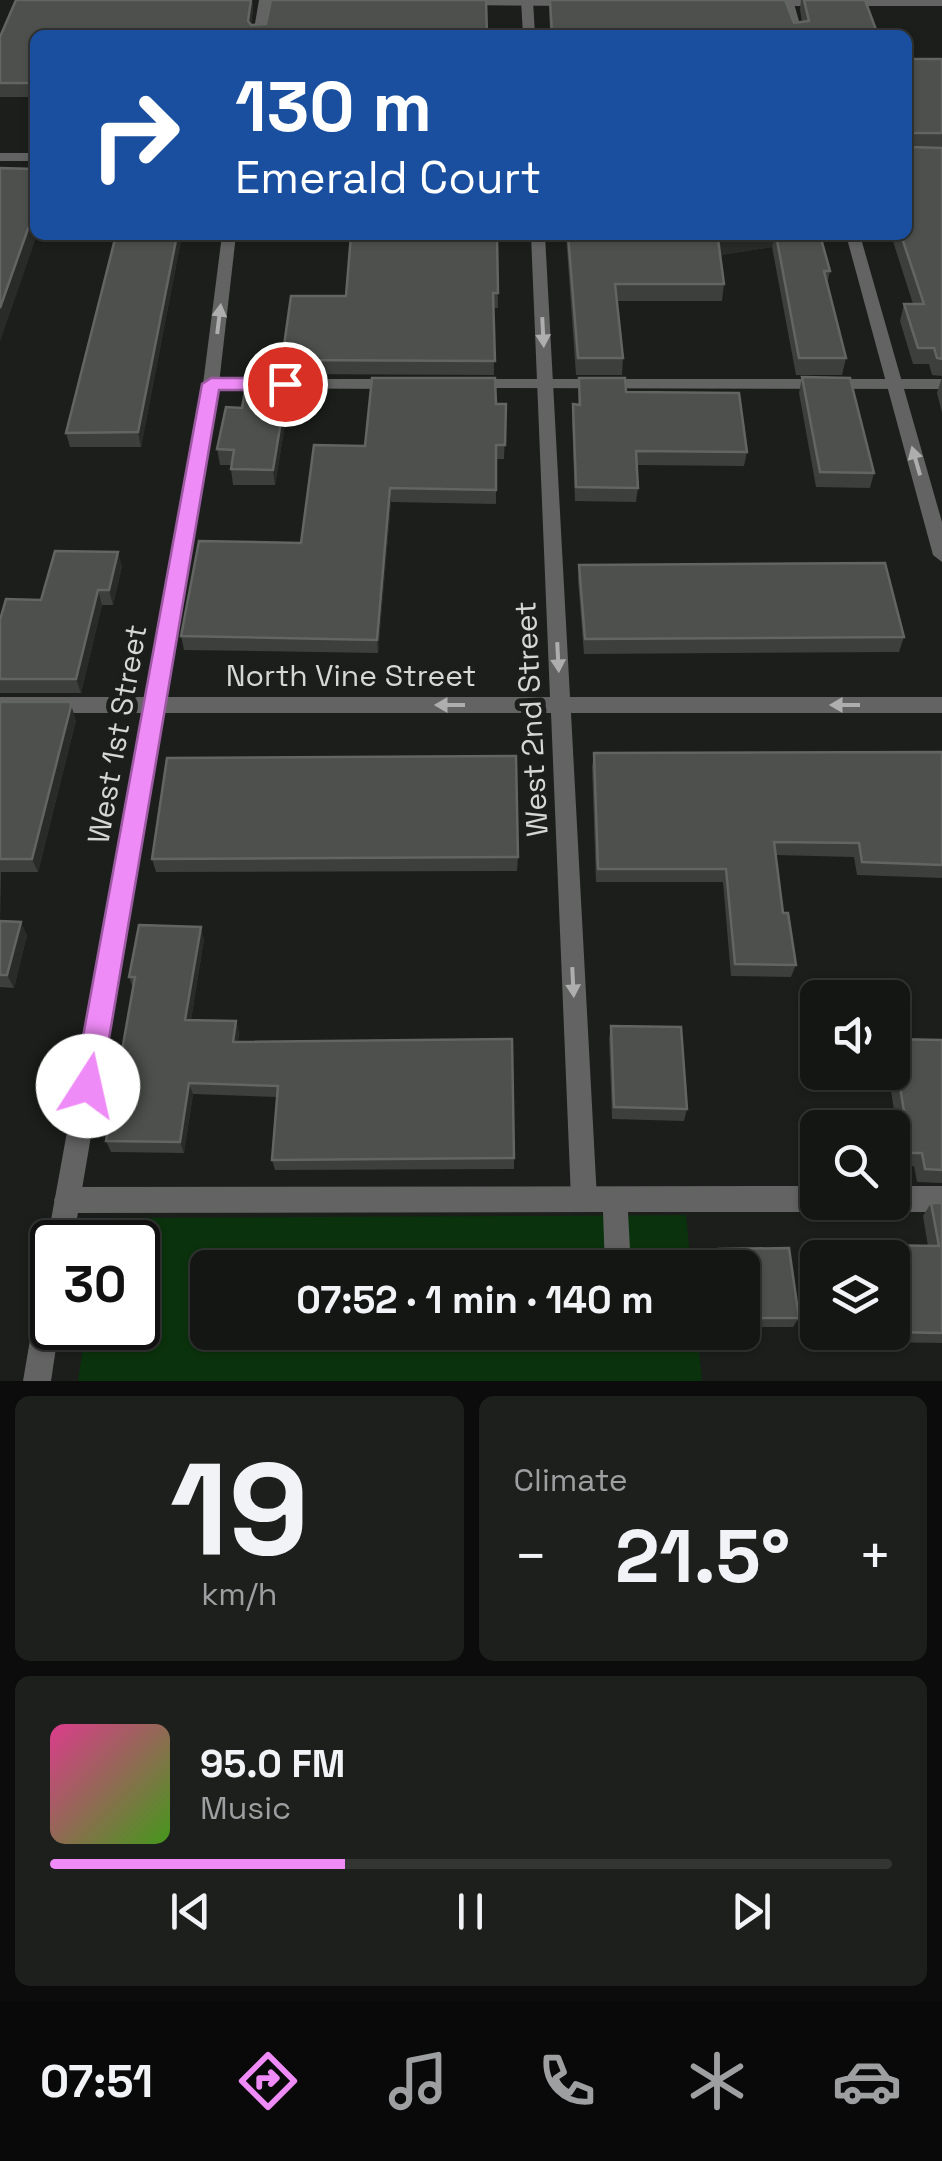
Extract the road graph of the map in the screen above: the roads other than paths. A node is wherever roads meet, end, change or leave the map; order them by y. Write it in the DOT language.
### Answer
graph roads {
  1 [pos="264,0"];
  2 [pos="448,1"];
  3 [pos="527,1"];
  4 [pos="787,1"];
  5 [pos="588,2"];
  6 [pos="747,2"];
  7 [pos="942,2"];
  8 [pos="259,30"];
  9 [pos="529,30"];
  10 [pos="795,30"];
  11 [pos="0,157"];
  12 [pos="30,157"];
  13 [pos="228,240"];
  14 [pos="538,240"];
  15 [pos="853,240"];
  16 [pos="211,384"];
  17 [pos="427,384"];
  18 [pos="447,384"];
  19 [pos="545,384"];
  20 [pos="894,384"];
  21 [pos="942,384"];
  22 [pos="942,555"];
  23 [pos="0,705"];
  24 [pos="155,705"];
  25 [pos="560,705"];
  26 [pos="942,705"];
  27 [pos="584,1199"];
  28 [pos="616,1199"];
  29 [pos="67,1200"];
  30 [pos="800,1200"];
  31 [pos="910,1200"];
  32 [pos="942,1200"];
  33 [pos="64,1220"];
  34 [pos="617,1250"];
  35 [pos="42,1350"];
  36 [pos="37,1381"];
  1 -- 8 [label="street"];
  2 -- 3 [label="street"];
  3 -- 5 [label="street"];
  3 -- 9 [label="street"];
  4 -- 6 [label="street"];
  4 -- 7 [label="street"];
  4 -- 10 [label="street"];
  11 -- 12 [label="street"];
  16 -- 13 [label="street, West 1st Street, one-way"];
  14 -- 19 [label="street, West 2nd Street, one-way"];
  15 -- 20 [label="street"];
  16 -- 17 [label="street"];
  16 -- 24 [label="street, West 1st Street"];
  18 -- 19 [label="street"];
  19 -- 20 [label="street"];
  19 -- 25 [label="street, West 2nd Street, one-way"];
  20 -- 21 [label="street"];
  22 -- 20 [label="street, one-way"];
  23 -- 24 [label="street, North Vine Street"];
  25 -- 24 [label="street, North Vine Street, one-way"];
  24 -- 29 [label="street, West 1st Street"];
  26 -- 25 [label="street, North Vine Street, one-way"];
  25 -- 27 [label="street, West 2nd Street, one-way"];
  27 -- 28 [label="street"];
  27 -- 29 [label="street"];
  28 -- 30 [label="street"];
  28 -- 34 [label="street"];
  29 -- 33 [label="street, West 1st Street"];
  31 -- 32 [label="street"];
  35 -- 36 [label="street"];
}
